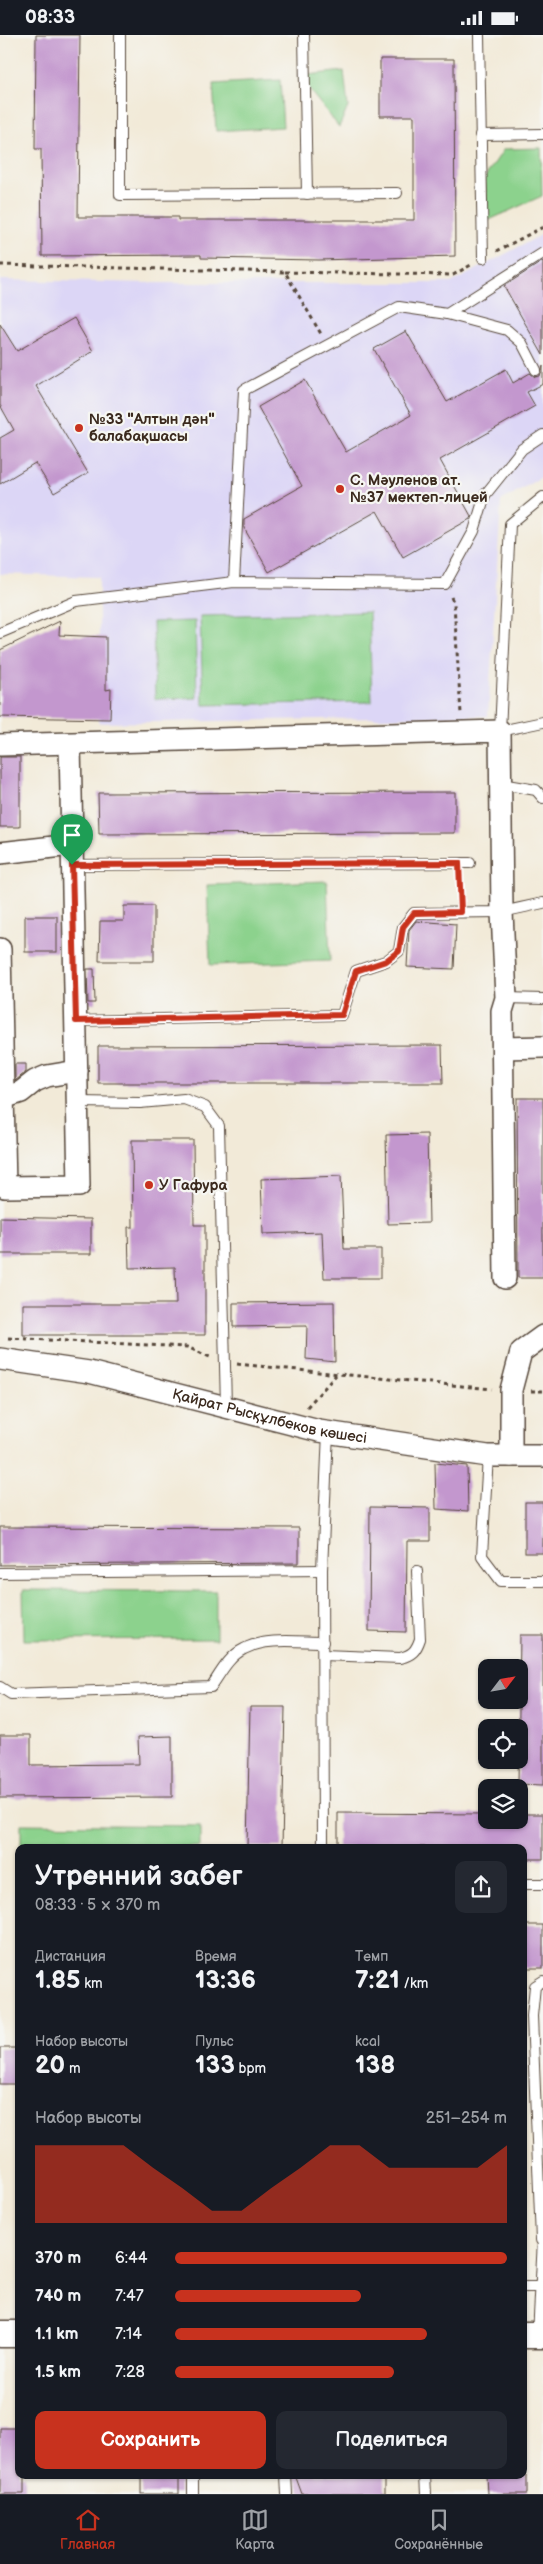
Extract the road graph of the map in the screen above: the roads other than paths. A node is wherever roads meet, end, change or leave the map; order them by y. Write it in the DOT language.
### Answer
graph roads {
  1 [pos="120,35"];
  2 [pos="304,35"];
  3 [pos="479,35"];
  4 [pos="543,134"];
  5 [pos="480,135"];
  6 [pos="397,193"];
  7 [pos="307,194"];
  8 [pos="543,253"];
  9 [pos="483,259"];
  10 [pos="447,314"];
  11 [pos="536,370"];
  12 [pos="543,435"];
  13 [pos="543,497"];
  14 [pos="234,582"];
  15 [pos="0,633"];
  16 [pos="543,722"];
  17 [pos="500,731"];
  18 [pos="0,745"];
  19 [pos="70,745"];
  20 [pos="501,784"];
  21 [pos="543,798"];
  22 [pos="0,853"];
  23 [pos="72,855"];
  24 [pos="470,863"];
  25 [pos="543,903"];
  26 [pos="502,912"];
  27 [pos="0,949"];
  28 [pos="506,998"];
  29 [pos="543,999"];
  30 [pos="76,1021"];
  31 [pos="543,1047"];
  32 [pos="503,1048"];
  33 [pos="77,1071"];
  34 [pos="3,1097"];
  35 [pos="78,1102"];
  36 [pos="505,1278"];
  37 [pos="543,1336"];
  38 [pos="0,1359"];
  39 [pos="226,1406"];
  40 [pos="328,1432"];
  41 [pos="488,1456"];
  42 [pos="511,1456"];
  43 [pos="543,1456"];
  44 [pos="322,1570"];
  45 [pos="417,1571"];
  46 [pos="0,1573"];
  47 [pos="543,1581"];
  48 [pos="323,1642"];
  49 [pos="323,1655"];
  50 [pos="0,1687"];
  51 [pos="323,1844"];
  52 [pos="527,1883"];
  53 [pos="543,1884"];
  54 [pos="543,1981"];
  55 [pos="540,2164"];
  56 [pos="542,2240"];
  57 [pos="527,2287"];
  58 [pos="540,2287"];
  59 [pos="0,2334"];
  60 [pos="15,2334"];
  61 [pos="535,2335"];
  62 [pos="193,2479"];
  63 [pos="286,2479"];
  64 [pos="426,2479"];
  65 [pos="193,2494"];
  66 [pos="288,2494"];
  67 [pos="426,2494"];
  1 -- 7 [label="lane"];
  2 -- 7 [label="lane"];
  3 -- 5 [label="lane"];
  4 -- 5 [label="lane"];
  5 -- 9 [label="lane"];
  6 -- 7 [label="lane"];
  8 -- 10 [label="lane"];
  10 -- 11 [label="lane"];
  10 -- 14 [label="lane"];
  12 -- 14 [label="lane"];
  13 -- 17 [label="lane"];
  14 -- 15 [label="lane"];
  16 -- 17 [label="lane"];
  17 -- 19 [label="street"];
  17 -- 20 [label="street"];
  18 -- 19 [label="street"];
  19 -- 23 [label="street"];
  20 -- 21 [label="lane"];
  20 -- 26 [label="street"];
  22 -- 23 [label="street"];
  23 -- 24 [label="lane"];
  23 -- 30 [label="street"];
  25 -- 26 [label="lane"];
  26 -- 28 [label="street"];
  26 -- 30 [label="lane"];
  27 -- 34 [label="street"];
  28 -- 29 [label="lane"];
  28 -- 32 [label="street"];
  30 -- 33 [label="street"];
  31 -- 32 [label="street"];
  32 -- 36 [label="street"];
  33 -- 34 [label="street"];
  33 -- 35 [label="street"];
  34 -- 35 [label="street"];
  35 -- 39 [label="lane"];
  37 -- 42 [label="street"];
  38 -- 39 [label="street, Қайрат Рысқұлбеков көшесі"];
  39 -- 40 [label="street, Қайрат Рысқұлбеков көшесі"];
  40 -- 41 [label="street, Қайрат Рысқұлбеков көшесі"];
  40 -- 44 [label="lane"];
  41 -- 42 [label="street, Қайрат Рысқұлбеков көшесі"];
  41 -- 47 [label="lane"];
  42 -- 43 [label="street, Қайрат Рысқұлбеков көшесі"];
  44 -- 46 [label="lane"];
  44 -- 48 [label="lane"];
  45 -- 49 [label="lane"];
  48 -- 49 [label="lane"];
  48 -- 50 [label="lane"];
  49 -- 51 [label="lane"];
  52 -- 53 [label="lane"];
  54 -- 55 [label="lane"];
  55 -- 56 [label="lane"];
  56 -- 58 [label="lane"];
  57 -- 58 [label="lane"];
  58 -- 61 [label="lane"];
  59 -- 60 [label="street"];
  62 -- 65 [label="lane"];
  63 -- 66 [label="lane"];
  64 -- 67 [label="lane"];
}
